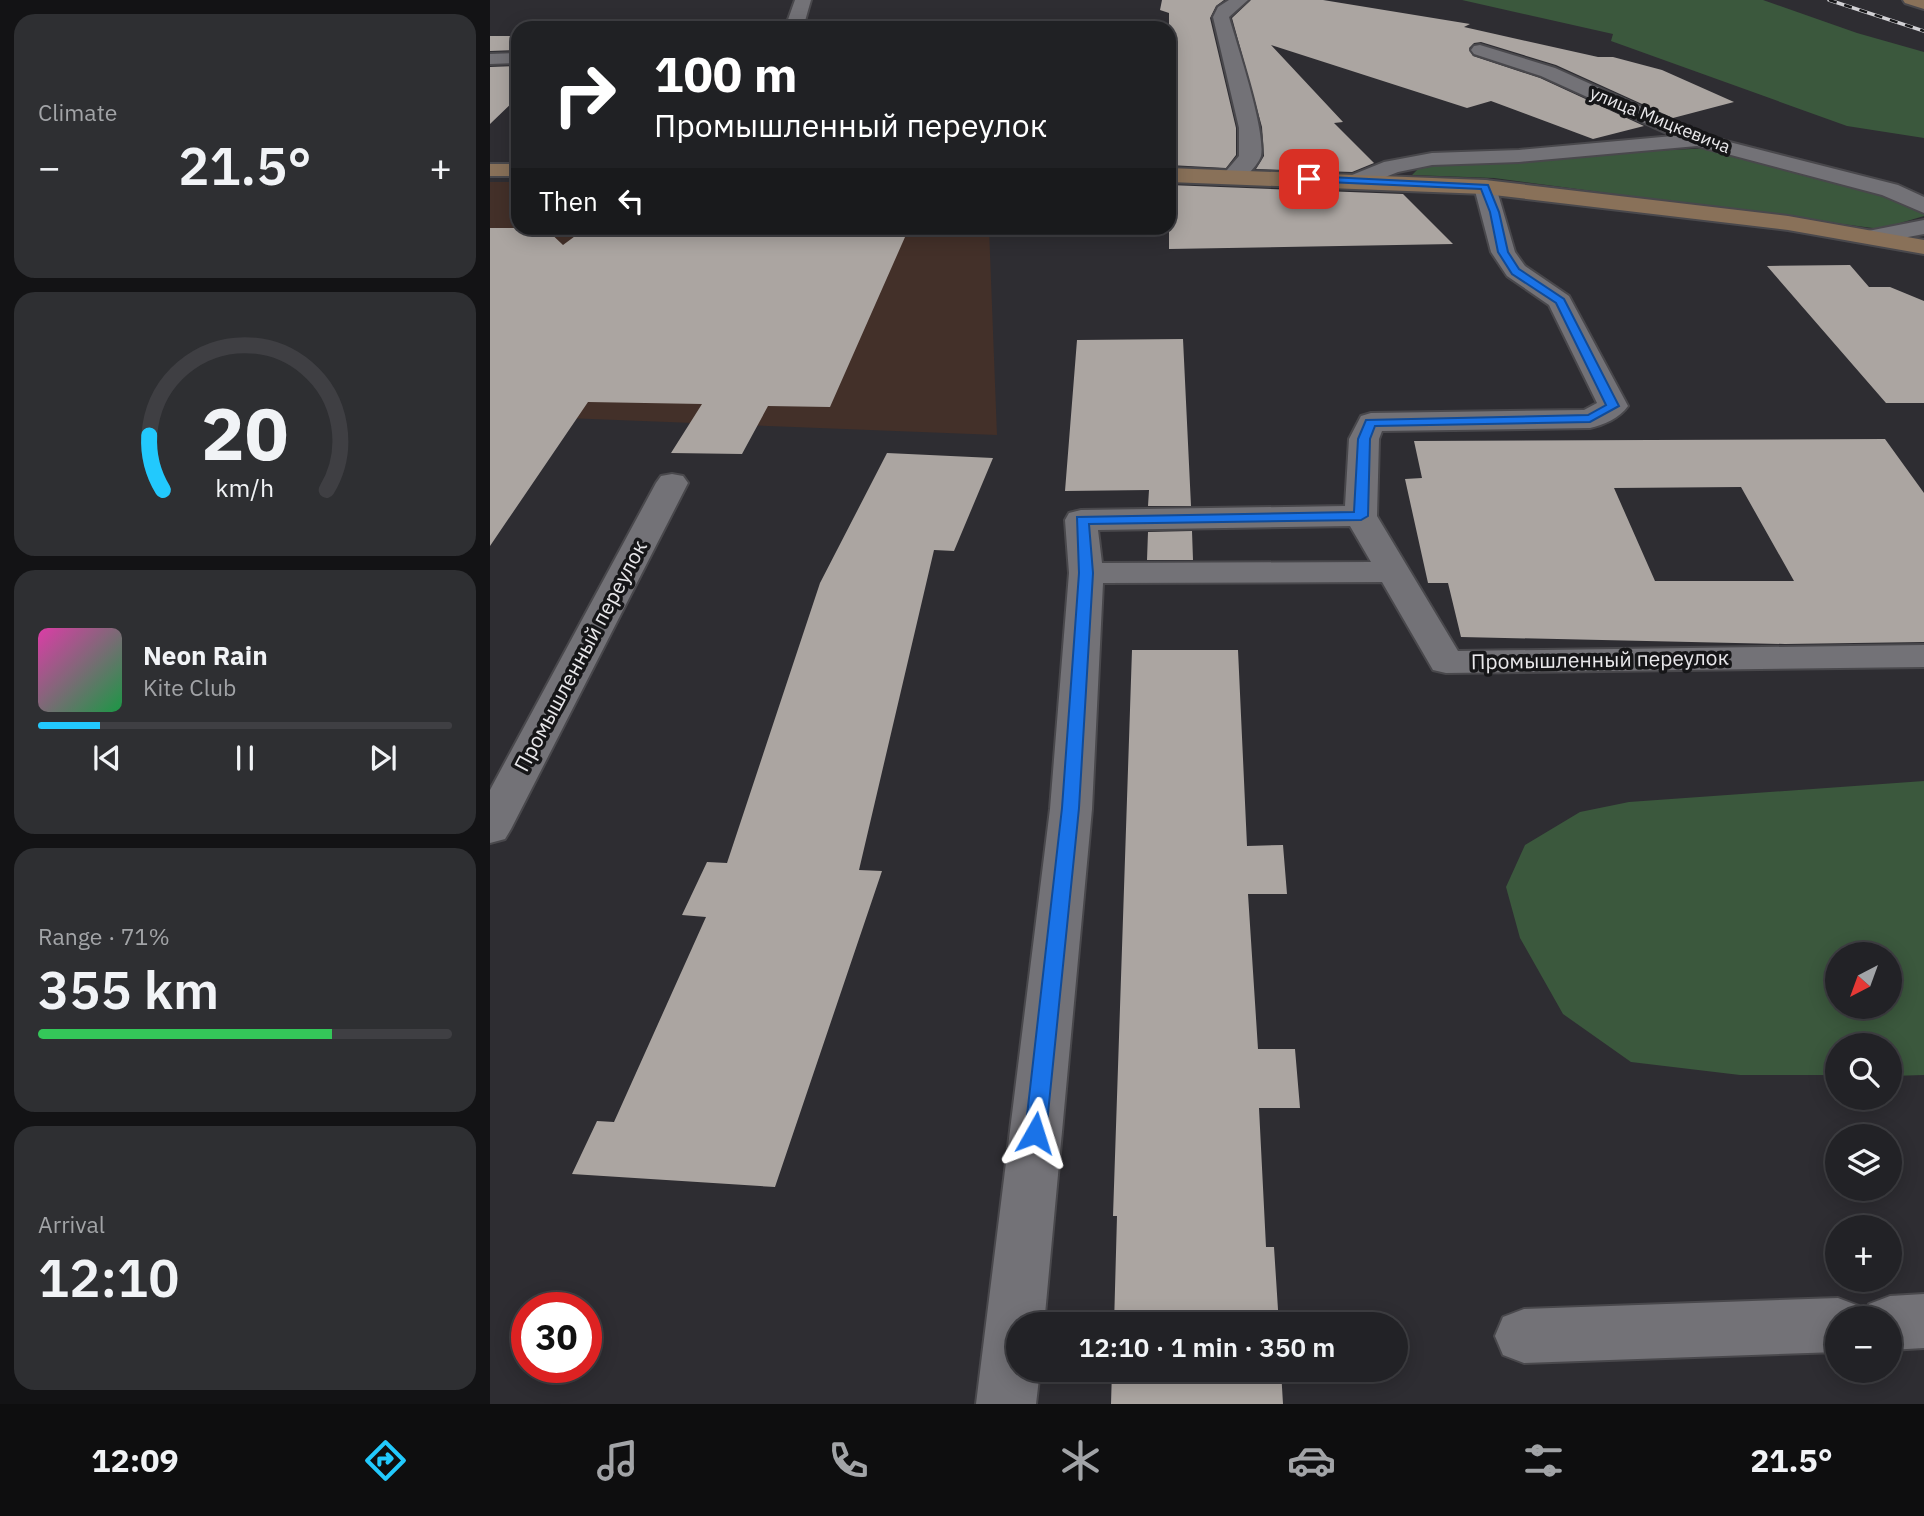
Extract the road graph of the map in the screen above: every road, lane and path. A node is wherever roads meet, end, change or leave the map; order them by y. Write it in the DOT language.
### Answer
graph roads {
  1 [pos="803,0"];
  2 [pos="1240,0"];
  3 [pos="1910,0"];
  4 [pos="1924,5"];
  5 [pos="796,21"];
  6 [pos="1480,50"];
  7 [pos="511,58"];
  8 [pos="490,59"];
  9 [pos="1699,140"];
  10 [pos="490,170"];
  11 [pos="511,170"];
  12 [pos="1176,175"];
  13 [pos="1232,177"];
  14 [pos="1360,180"];
  15 [pos="1485,187"];
  16 [pos="1924,206"];
  17 [pos="1924,227"];
  18 [pos="1876,236"];
  19 [pos="1924,247"];
  20 [pos="672,483"];
  21 [pos="1361,516"];
  22 [pos="1394,572"];
  23 [pos="1086,573"];
  24 [pos="1924,656"];
  25 [pos="490,829"];
  26 [pos="1924,1321"];
  27 [pos="1902,1322"];
  28 [pos="1825,1325"];
  29 [pos="1524,1336"];
  30 [pos="1006,1404"];
  1 -- 5 [label="street"];
  2 -- 13 [label="street"];
  3 -- 4 [label="street"];
  6 -- 9 [label="street, улица Мицкевича"];
  7 -- 8 [label="street"];
  9 -- 14 [label="street"];
  9 -- 16 [label="street, улица Мицкевича"];
  10 -- 11 [label="street"];
  12 -- 13 [label="street"];
  13 -- 14 [label="street"];
  14 -- 15 [label="street"];
  15 -- 18 [label="street"];
  15 -- 21 [label="street"];
  17 -- 18 [label="street"];
  18 -- 19 [label="street"];
  20 -- 25 [label="street, Промышленный переулок"];
  21 -- 22 [label="street, Промышленный переулок"];
  21 -- 23 [label="street"];
  22 -- 23 [label="street"];
  22 -- 24 [label="street, Промышленный переулок"];
  23 -- 30 [label="street"];
  26 -- 27 [label="street"];
  28 -- 29 [label="street"];
}
